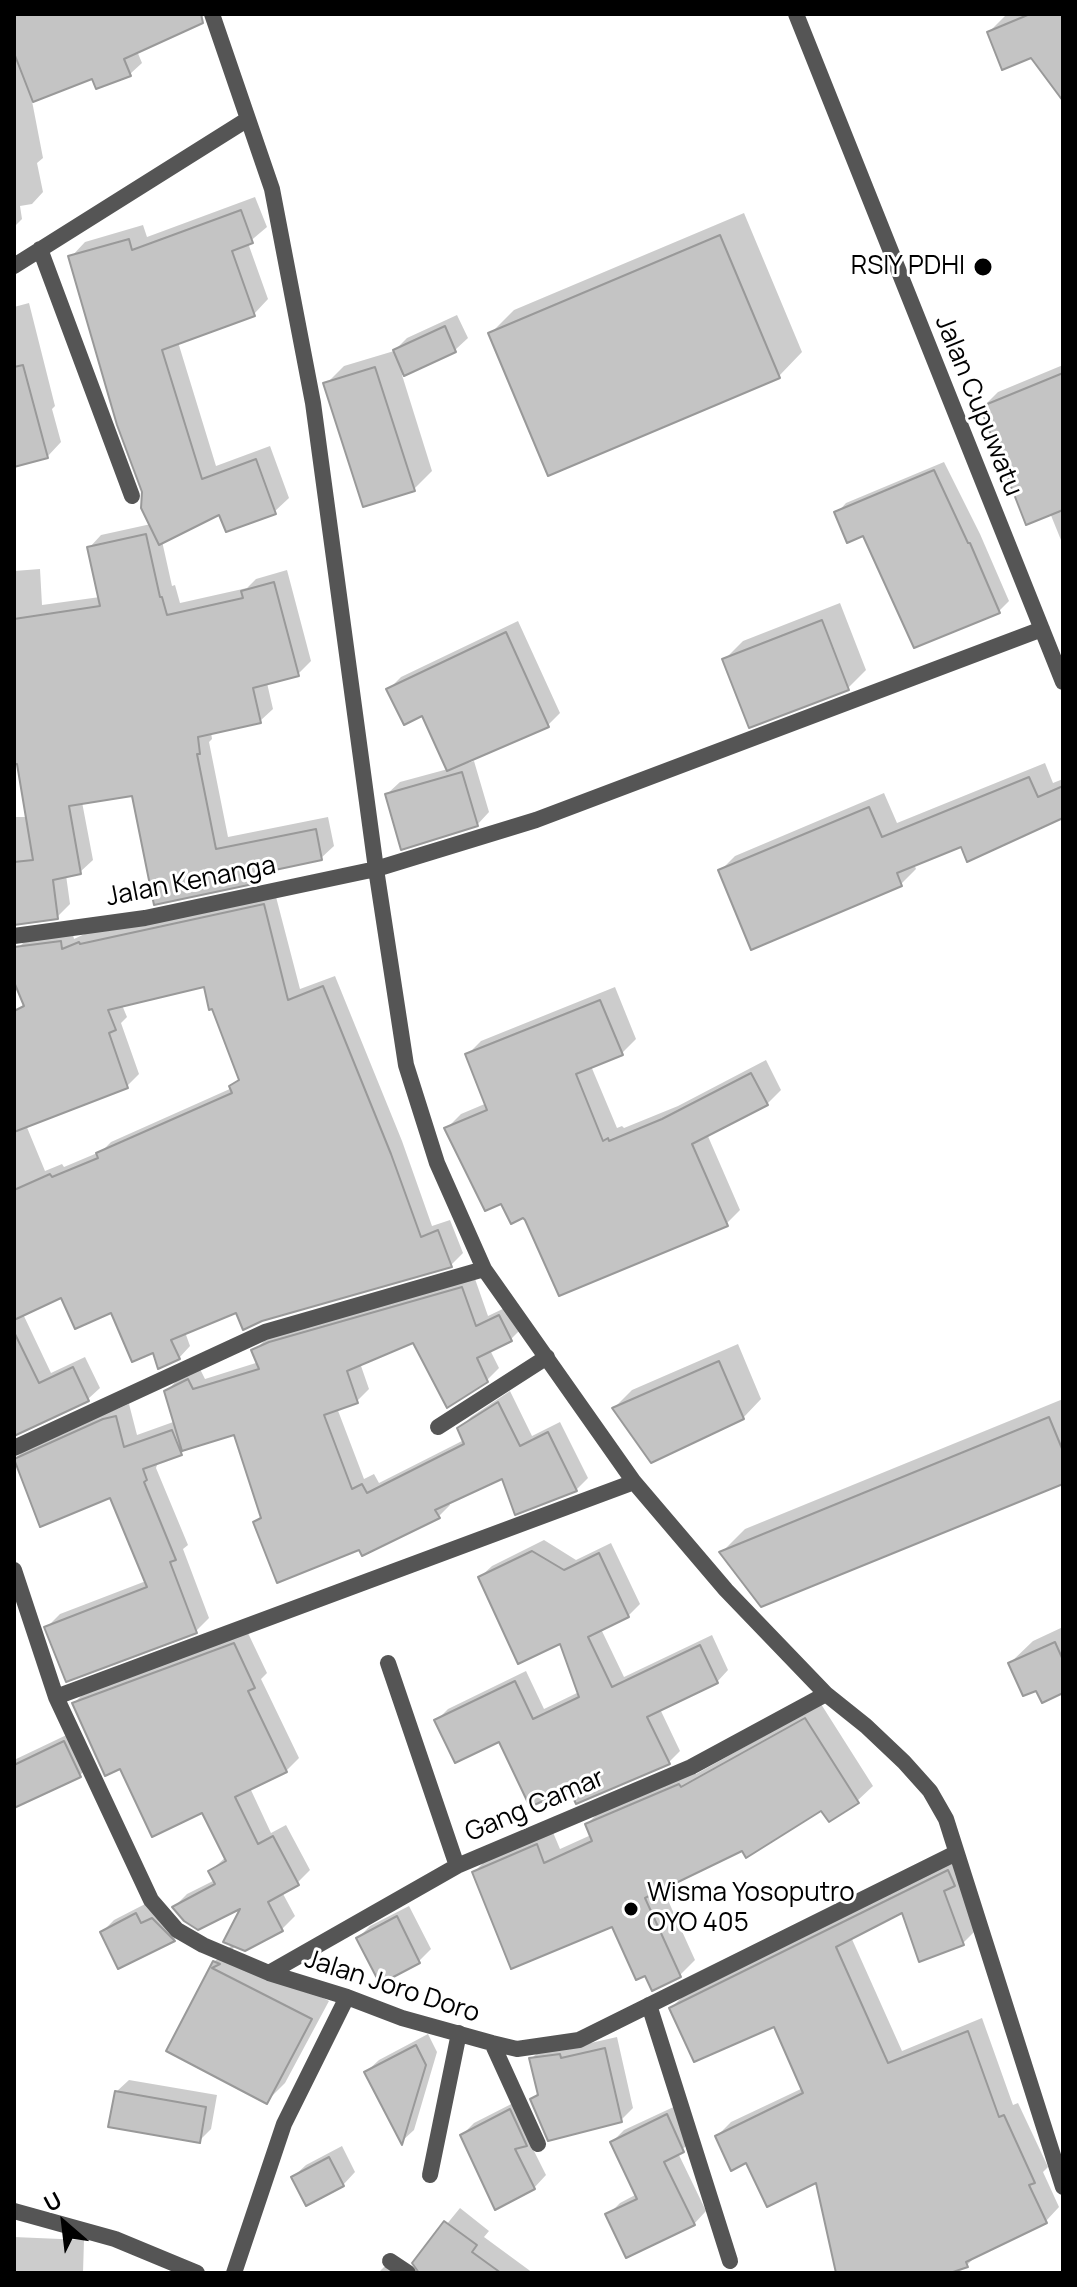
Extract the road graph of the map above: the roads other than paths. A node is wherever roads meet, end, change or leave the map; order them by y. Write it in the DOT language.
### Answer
graph roads {
  1 [pos="212,14"];
  2 [pos="796,14"];
  3 [pos="248,119"];
  4 [pos="40,249"];
  5 [pos="14,266"];
  6 [pos="132,496"];
  7 [pos="1042,629"];
  8 [pos="1063,682"];
  9 [pos="376,869"];
  10 [pos="14,936"];
  11 [pos="484,1269"];
  12 [pos="547,1357"];
  13 [pos="438,1427"];
  14 [pos="14,1448"];
  15 [pos="634,1482"];
  16 [pos="14,1570"];
  17 [pos="388,1663"];
  18 [pos="826,1694"];
  19 [pos="56,1697"];
  20 [pos="956,1853"];
  21 [pos="457,1866"];
  22 [pos="269,1973"];
  23 [pos="347,1997"];
  24 [pos="649,2005"];
  25 [pos="459,2033"];
  26 [pos="492,2043"];
  27 [pos="538,2144"];
  28 [pos="430,2175"];
  29 [pos="1063,2187"];
  30 [pos="14,2211"];
  31 [pos="390,2261"];
  32 [pos="730,2261"];
  33 [pos="197,2273"];
  34 [pos="234,2273"];
  35 [pos="408,2273"];
  1 -- 3 [label="street"];
  2 -- 7 [label="street, Jalan Cupuwatu"];
  3 -- 4 [label="street"];
  3 -- 9 [label="street"];
  4 -- 5 [label="street"];
  4 -- 6 [label="street"];
  7 -- 8 [label="street, Jalan Cupuwatu"];
  7 -- 9 [label="street, Jalan Kenanga"];
  9 -- 10 [label="street, Jalan Kenanga"];
  9 -- 11 [label="street"];
  11 -- 12 [label="street"];
  11 -- 14 [label="street"];
  12 -- 13 [label="street"];
  12 -- 15 [label="street"];
  15 -- 18 [label="street"];
  15 -- 19 [label="street"];
  16 -- 19 [label="street, Jalan Joro Doro"];
  17 -- 21 [label="street"];
  18 -- 20 [label="street"];
  18 -- 21 [label="street, Gang Camar"];
  19 -- 22 [label="street, Jalan Joro Doro"];
  20 -- 24 [label="street, Jalan Joro Doro"];
  20 -- 29 [label="street"];
  21 -- 22 [label="street, Gang Camar"];
  22 -- 23 [label="street, Jalan Joro Doro"];
  23 -- 25 [label="street, Jalan Joro Doro"];
  23 -- 34 [label="street"];
  24 -- 26 [label="street, Jalan Joro Doro"];
  24 -- 32 [label="street"];
  25 -- 26 [label="street, Jalan Joro Doro"];
  25 -- 28 [label="street"];
  26 -- 27 [label="street"];
  30 -- 33 [label="street"];
  31 -- 35 [label="street"];
}
